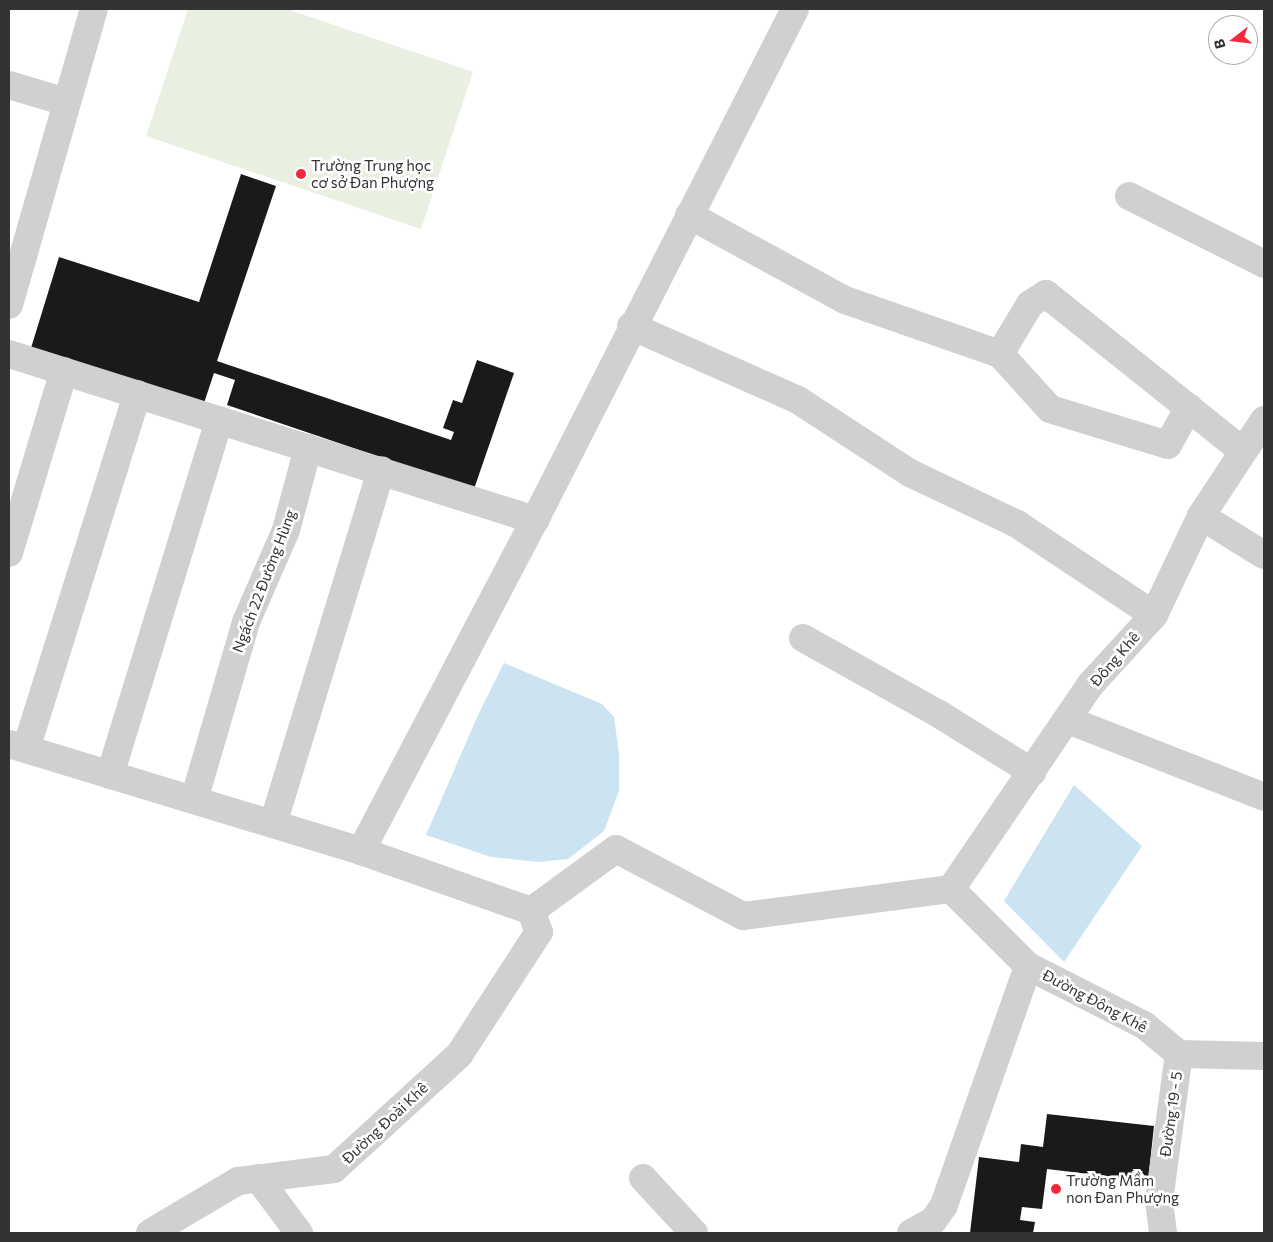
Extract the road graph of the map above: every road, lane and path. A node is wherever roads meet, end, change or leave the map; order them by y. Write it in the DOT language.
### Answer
graph roads {
  1 [pos="94,9"];
  2 [pos="795,9"];
  3 [pos="9,85"];
  4 [pos="66,102"];
  5 [pos="1129,196"];
  6 [pos="688,215"];
  7 [pos="17,241"];
  8 [pos="1264,264"];
  9 [pos="9,305"];
  10 [pos="631,326"];
  11 [pos="9,354"];
  12 [pos="1000,354"];
  13 [pos="64,371"];
  14 [pos="137,394"];
  15 [pos="1189,407"];
  16 [pos="219,420"];
  17 [pos="1264,420"];
  18 [pos="308,448"];
  19 [pos="1244,451"];
  20 [pos="381,470"];
  21 [pos="1201,516"];
  22 [pos="535,520"];
  23 [pos="9,553"];
  24 [pos="1264,555"];
  25 [pos="1154,615"];
  26 [pos="803,638"];
  27 [pos="1068,720"];
  28 [pos="18,747"];
  29 [pos="1032,772"];
  30 [pos="110,775"];
  31 [pos="1264,797"];
  32 [pos="194,800"];
  33 [pos="273,824"];
  34 [pos="361,851"];
  35 [pos="951,889"];
  36 [pos="531,911"];
  37 [pos="1028,966"];
  38 [pos="1179,1054"];
  39 [pos="1264,1056"];
  40 [pos="258,1178"];
  41 [pos="643,1178"];
  42 [pos="150,1233"];
  43 [pos="299,1233"];
  44 [pos="694,1233"];
  45 [pos="911,1233"];
  46 [pos="1163,1233"];
  1 -- 4 [label="street"];
  2 -- 6 [label="street"];
  3 -- 4 [label="street"];
  4 -- 7 [label="street"];
  5 -- 8 [label="street"];
  6 -- 10 [label="street"];
  6 -- 12 [label="street"];
  7 -- 9 [label="street"];
  10 -- 22 [label="street"];
  10 -- 25 [label="street"];
  11 -- 13 [label="street"];
  12 -- 15 [label="street"];
  12 -- 15 [label="street"];
  13 -- 14 [label="street"];
  13 -- 23 [label="street"];
  14 -- 16 [label="street"];
  14 -- 28 [label="street"];
  15 -- 19 [label="street"];
  16 -- 18 [label="street"];
  16 -- 30 [label="street"];
  17 -- 19 [label="street, Đông Khê"];
  18 -- 20 [label="street"];
  18 -- 32 [label="street, Ngách 22 Đường Hùng"];
  19 -- 21 [label="street, Đông Khê"];
  20 -- 22 [label="street"];
  20 -- 33 [label="street"];
  21 -- 24 [label="street"];
  21 -- 25 [label="street, Đông Khê"];
  22 -- 34 [label="street"];
  25 -- 27 [label="street, Đông Khê"];
  26 -- 29 [label="street"];
  27 -- 29 [label="street, Đông Khê"];
  27 -- 31 [label="street"];
  28 -- 30 [label="street"];
  29 -- 35 [label="street, Đông Khê"];
  30 -- 32 [label="street"];
  32 -- 33 [label="street"];
  33 -- 34 [label="street"];
  34 -- 36 [label="street"];
  35 -- 36 [label="street"];
  35 -- 37 [label="street, Đường Đông Khê"];
  36 -- 40 [label="street, Đường Đoài Khê"];
  37 -- 38 [label="street, Đường Đông Khê"];
  37 -- 45 [label="street"];
  38 -- 39 [label="street"];
  38 -- 46 [label="street, Đường 19 - 5"];
  40 -- 42 [label="street, Đường Đoài Khê"];
  40 -- 43 [label="street"];
  41 -- 44 [label="street"];
}
